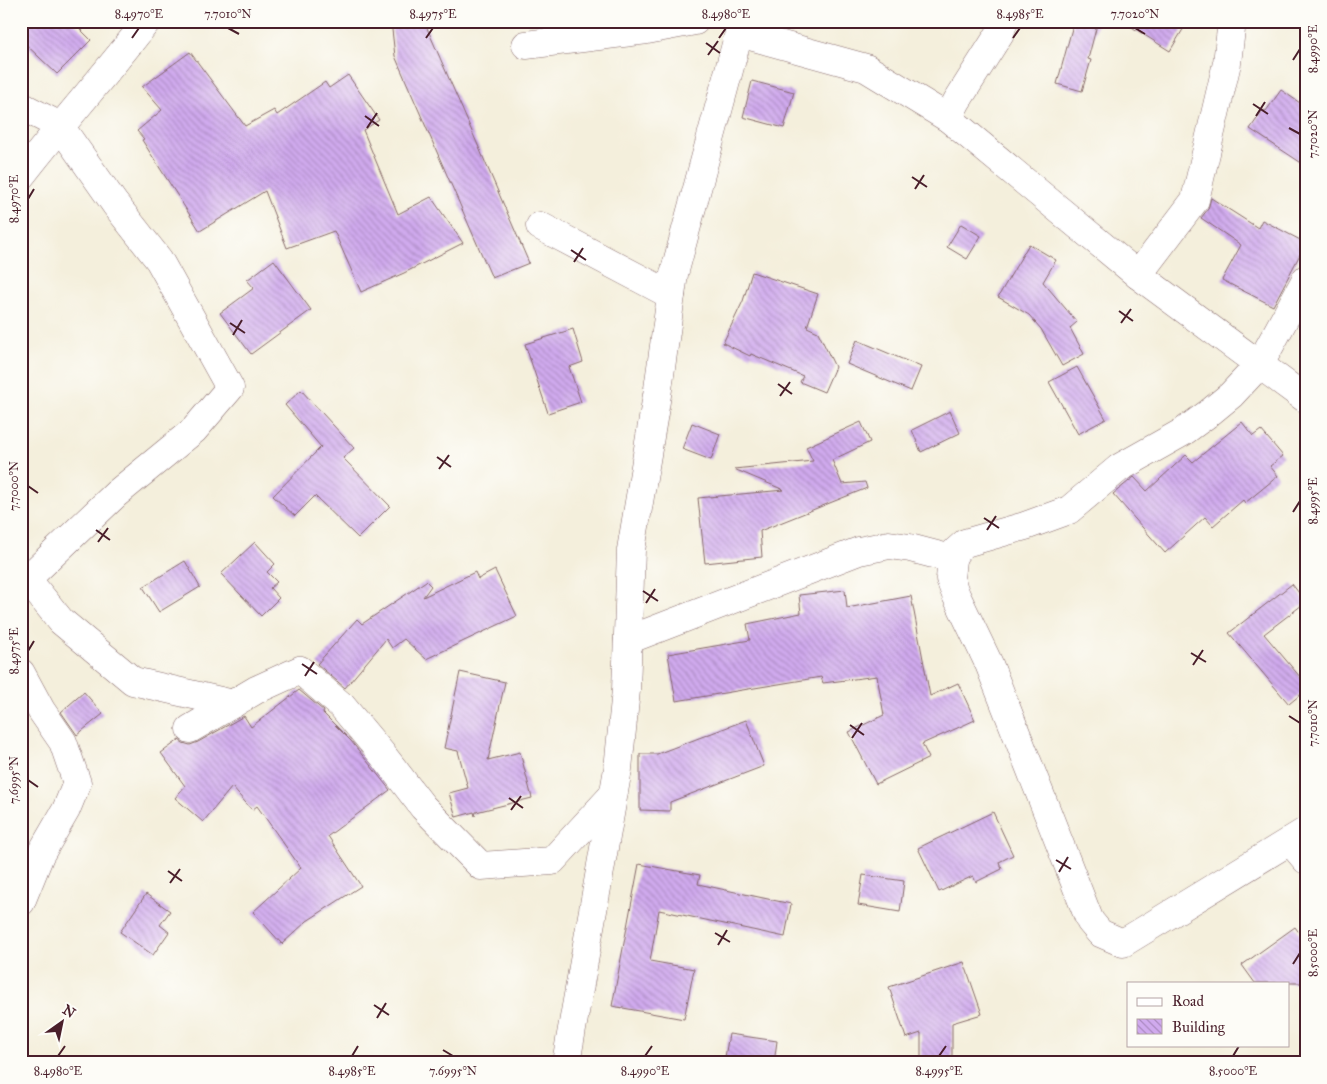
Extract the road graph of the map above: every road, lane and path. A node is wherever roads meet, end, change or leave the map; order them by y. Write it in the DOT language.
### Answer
graph roads {
  1 [pos="146,21"];
  2 [pos="694,21"];
  3 [pos="1004,21"];
  4 [pos="1232,21"];
  5 [pos="740,27"];
  6 [pos="526,45"];
  7 [pos="21,106"];
  8 [pos="948,118"];
  9 [pos="60,126"];
  10 [pos="21,176"];
  11 [pos="540,226"];
  12 [pos="1138,275"];
  13 [pos="1306,279"];
  14 [pos="671,295"];
  15 [pos="1260,364"];
  16 [pos="1306,399"];
  17 [pos="952,559"];
  18 [pos="628,640"];
  19 [pos="21,672"];
  20 [pos="233,704"];
  21 [pos="190,729"];
  22 [pos="612,796"];
  23 [pos="1300,844"];
  24 [pos="21,902"];
  25 [pos="566,1063"];
  1 -- 9 [label="street"];
  2 -- 6 [label="street"];
  3 -- 8 [label="street"];
  4 -- 12 [label="street"];
  5 -- 8 [label="street"];
  5 -- 14 [label="street"];
  7 -- 9 [label="street"];
  8 -- 12 [label="street"];
  9 -- 10 [label="street"];
  9 -- 20 [label="street"];
  11 -- 14 [label="street"];
  12 -- 15 [label="street"];
  13 -- 15 [label="street"];
  14 -- 18 [label="street"];
  15 -- 16 [label="street"];
  15 -- 17 [label="street"];
  17 -- 18 [label="street"];
  17 -- 23 [label="street"];
  18 -- 22 [label="street"];
  19 -- 24 [label="street"];
  20 -- 21 [label="street"];
  20 -- 22 [label="street"];
  22 -- 25 [label="street"];
}
